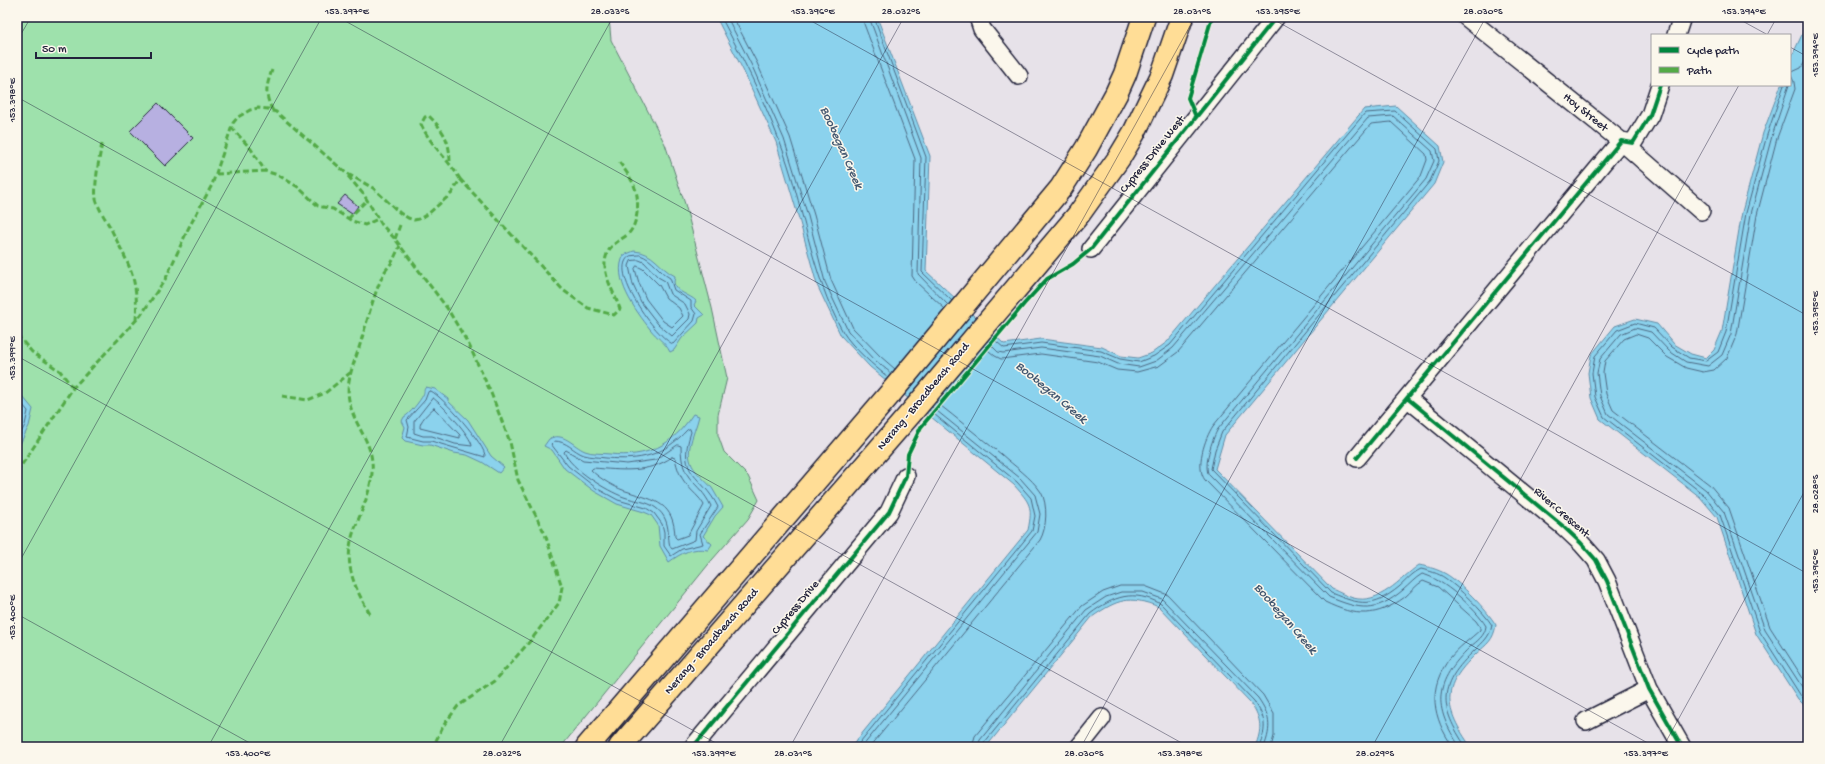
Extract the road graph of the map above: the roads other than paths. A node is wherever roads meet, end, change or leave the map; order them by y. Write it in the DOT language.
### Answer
graph roads {
  1 [pos="978,17"];
  2 [pos="1144,17"];
  3 [pos="1182,17"];
  4 [pos="1276,17"];
  5 [pos="1466,17"];
  6 [pos="1682,17"];
  7 [pos="1676,34"];
  8 [pos="1019,76"];
  9 [pos="1660,86"];
  10 [pos="1621,141"];
  11 [pos="1701,211"];
  12 [pos="1091,249"];
  13 [pos="1407,398"];
  14 [pos="1357,458"];
  15 [pos="906,476"];
  16 [pos="1649,689"];
  17 [pos="1102,718"];
  18 [pos="1586,721"];
  19 [pos="588,747"];
  20 [pos="620,747"];
  21 [pos="693,747"];
  22 [pos="1079,747"];
  23 [pos="1682,747"];
  1 -- 8 [label="street"];
  2 -- 19 [label="main road"];
  3 -- 20 [label="main road, Nerang - Broadbeach Road"];
  4 -- 12 [label="street, Cypress Drive West"];
  5 -- 10 [label="street, Hoy Street"];
  6 -- 7 [label="street"];
  9 -- 10 [label="street"];
  10 -- 11 [label="street, Hoy Street"];
  10 -- 13 [label="street"];
  13 -- 14 [label="street"];
  13 -- 16 [label="street, River Crescent"];
  15 -- 21 [label="street, Cypress Drive"];
  16 -- 18 [label="street"];
  16 -- 23 [label="street, River Crescent"];
  17 -- 22 [label="street"];
}
